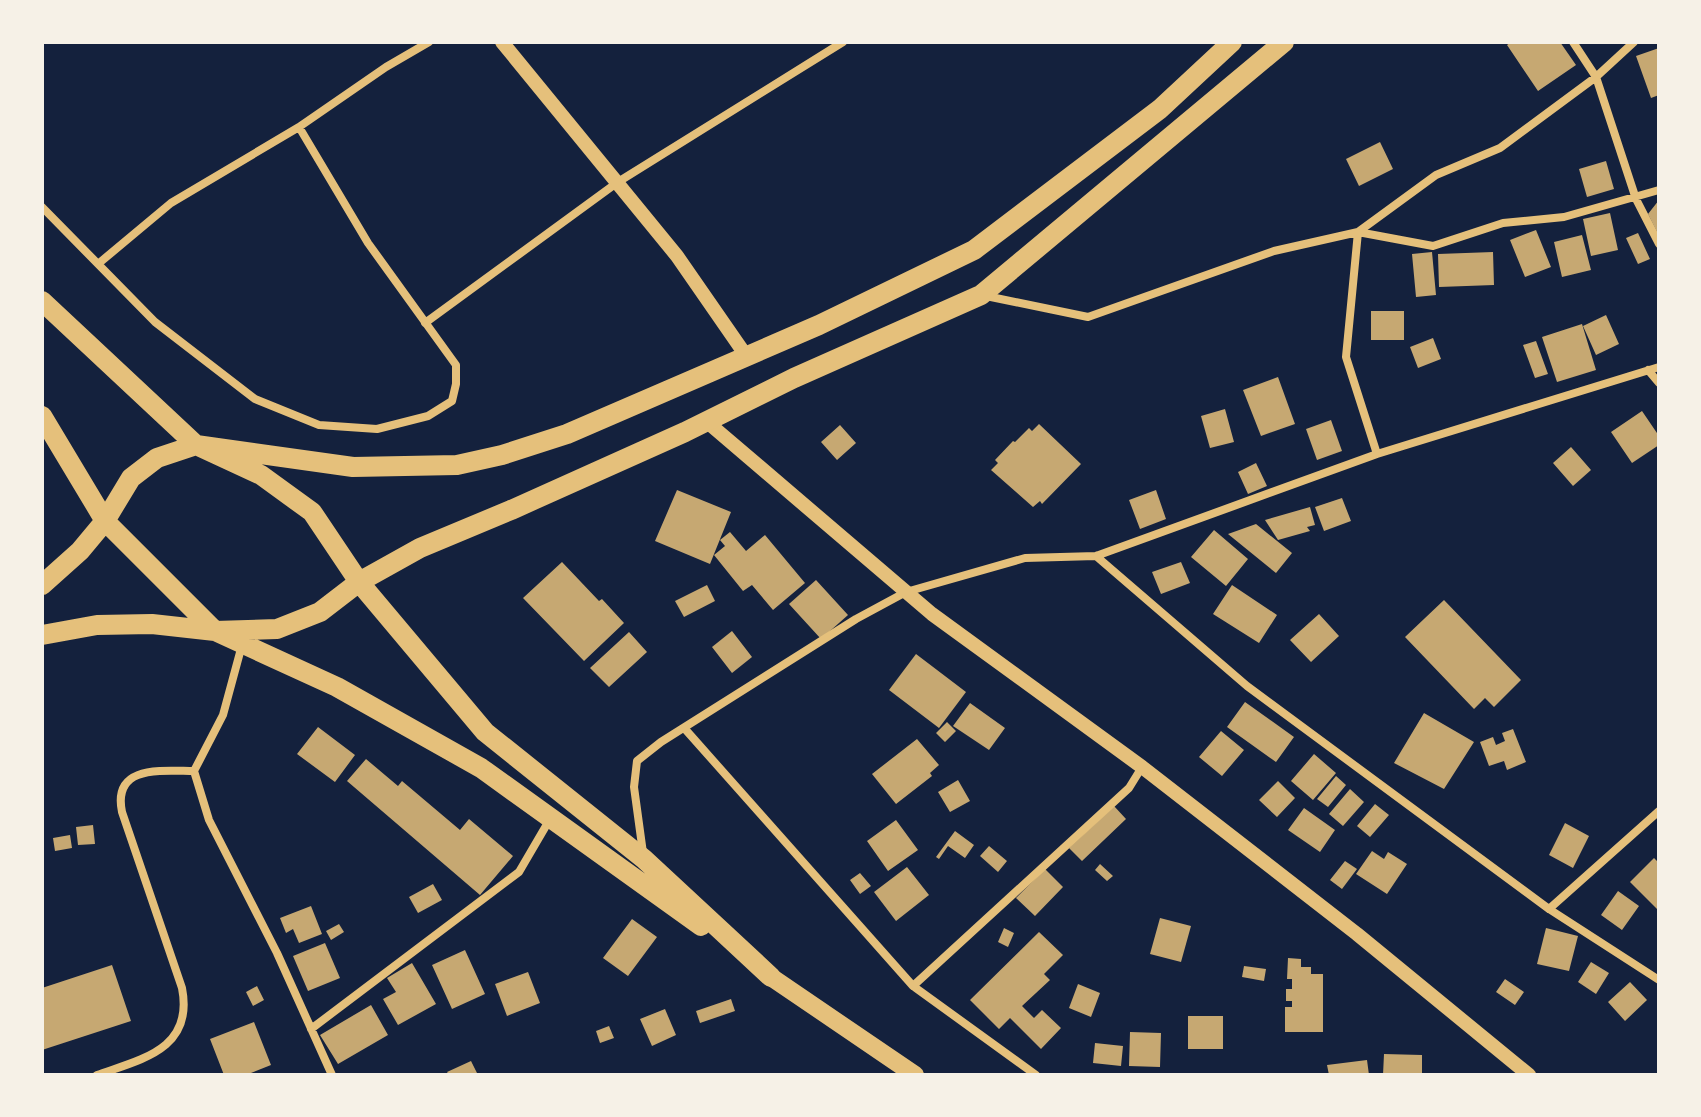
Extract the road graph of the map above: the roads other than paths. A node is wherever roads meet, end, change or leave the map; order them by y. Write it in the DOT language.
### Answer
graph roads {
  1 [pos="429,42"];
  2 [pos="502,42"];
  3 [pos="843,42"];
  4 [pos="1232,42"];
  5 [pos="1284,42"];
  6 [pos="1573,42"];
  7 [pos="1634,42"];
  8 [pos="1596,77"];
  9 [pos="299,127"];
  10 [pos="618,182"];
  11 [pos="1659,190"];
  12 [pos="1636,199"];
  13 [pos="42,207"];
  14 [pos="1358,232"];
  15 [pos="1659,244"];
  16 [pos="98,264"];
  17 [pos="981,295"];
  18 [pos="42,301"];
  19 [pos="425,323"];
  20 [pos="747,357"];
  21 [pos="1659,367"];
  22 [pos="1648,370"];
  23 [pos="1659,383"];
  24 [pos="42,416"];
  25 [pos="706,421"];
  26 [pos="196,445"];
  27 [pos="1377,454"];
  28 [pos="105,521"];
  29 [pos="1096,556"];
  30 [pos="359,582"];
  31 [pos="42,585"];
  32 [pos="906,592"];
  33 [pos="215,631"];
  34 [pos="42,635"];
  35 [pos="242,645"];
  36 [pos="685,729"];
  37 [pos="1142,767"];
  38 [pos="194,771"];
  39 [pos="1659,811"];
  40 [pos="551,818"];
  41 [pos="644,859"];
  42 [pos="1549,909"];
  43 [pos="771,977"];
  44 [pos="1659,980"];
  45 [pos="913,986"];
  46 [pos="311,1029"];
  47 [pos="97,1075"];
  48 [pos="332,1075"];
  49 [pos="915,1075"];
  50 [pos="1036,1075"];
  51 [pos="1529,1075"];
  1 -- 9 [label="street"];
  2 -- 10 [label="street"];
  3 -- 10 [label="street"];
  4 -- 20 [label="highway"];
  5 -- 17 [label="highway"];
  6 -- 8 [label="street"];
  7 -- 8 [label="street"];
  8 -- 12 [label="street"];
  8 -- 14 [label="street"];
  9 -- 16 [label="street"];
  9 -- 19 [label="street"];
  10 -- 19 [label="street"];
  10 -- 20 [label="street"];
  11 -- 12 [label="street"];
  12 -- 14 [label="street"];
  12 -- 15 [label="street"];
  13 -- 16 [label="street"];
  14 -- 17 [label="street"];
  14 -- 27 [label="street"];
  16 -- 19 [label="street"];
  17 -- 25 [label="highway"];
  18 -- 26 [label="highway"];
  20 -- 26 [label="highway"];
  21 -- 22 [label="street"];
  22 -- 23 [label="street"];
  22 -- 27 [label="street"];
  24 -- 28 [label="highway"];
  25 -- 30 [label="highway"];
  25 -- 32 [label="street"];
  26 -- 28 [label="highway"];
  26 -- 30 [label="highway"];
  27 -- 29 [label="street"];
  28 -- 31 [label="highway"];
  28 -- 33 [label="highway"];
  29 -- 32 [label="street"];
  29 -- 42 [label="street"];
  30 -- 33 [label="highway"];
  30 -- 41 [label="highway"];
  32 -- 36 [label="street"];
  32 -- 37 [label="street"];
  33 -- 34 [label="highway"];
  33 -- 35 [label="highway"];
  35 -- 38 [label="street"];
  35 -- 40 [label="highway"];
  36 -- 41 [label="street"];
  36 -- 45 [label="street"];
  37 -- 45 [label="street"];
  37 -- 51 [label="street"];
  38 -- 46 [label="street"];
  38 -- 47 [label="street"];
  39 -- 42 [label="street"];
  40 -- 43 [label="highway"];
  40 -- 46 [label="street"];
  41 -- 43 [label="highway"];
  42 -- 44 [label="street"];
  43 -- 49 [label="main road"];
  45 -- 50 [label="street"];
  46 -- 48 [label="street"];
}
